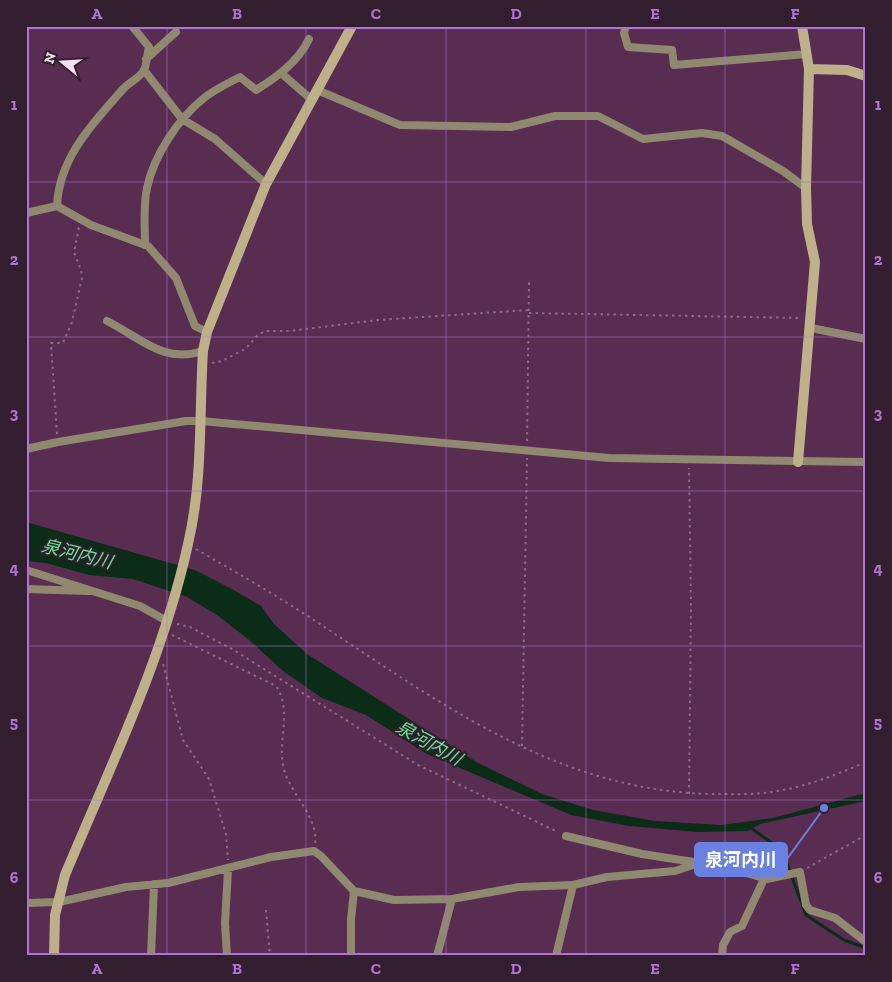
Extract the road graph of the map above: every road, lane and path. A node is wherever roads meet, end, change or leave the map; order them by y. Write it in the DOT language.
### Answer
graph roads {
  1 [pos="132,26"];
  2 [pos="352,26"];
  3 [pos="626,26"];
  4 [pos="802,26"];
  5 [pos="176,32"];
  6 [pos="309,39"];
  7 [pos="807,54"];
  8 [pos="146,59"];
  9 [pos="809,69"];
  10 [pos="144,70"];
  11 [pos="281,73"];
  12 [pos="866,76"];
  13 [pos="317,90"];
  14 [pos="312,100"];
  15 [pos="182,119"];
  16 [pos="266,184"];
  17 [pos="806,188"];
  18 [pos="57,206"];
  19 [pos="26,212"];
  20 [pos="82,220"];
  21 [pos="146,245"];
  22 [pos="529,281"];
  23 [pos="528,311"];
  24 [pos="107,321"];
  25 [pos="811,323"];
  26 [pos="207,332"];
  27 [pos="866,339"];
  28 [pos="203,351"];
  29 [pos="202,366"];
  30 [pos="201,421"];
  31 [pos="58,442"];
  32 [pos="26,449"];
  33 [pos="527,451"];
  34 [pos="689,460"];
  35 [pos="798,462"];
  36 [pos="866,462"];
  37 [pos="188,548"];
  38 [pos="26,570"];
  39 [pos="26,589"];
  40 [pos="98,592"];
  41 [pos="166,626"];
  42 [pos="159,647"];
  43 [pos="522,747"];
  44 [pos="866,762"];
  45 [pos="689,794"];
  46 [pos="866,835"];
  47 [pos="566,836"];
  48 [pos="314,851"];
  49 [pos="700,863"];
  50 [pos="228,870"];
  51 [pos="798,873"];
  52 [pos="764,879"];
  53 [pos="154,884"];
  54 [pos="573,885"];
  55 [pos="354,891"];
  56 [pos="452,899"];
  57 [pos="26,902"];
  58 [pos="58,902"];
  59 [pos="266,910"];
  60 [pos="866,942"];
  61 [pos="54,956"];
  62 [pos="151,956"];
  63 [pos="227,956"];
  64 [pos="270,956"];
  65 [pos="351,956"];
  66 [pos="437,956"];
  67 [pos="556,956"];
  68 [pos="722,956"];
  1 -- 8 [label="street"];
  2 -- 13 [label="street"];
  3 -- 7 [label="street"];
  4 -- 7 [label="street"];
  5 -- 8 [label="street"];
  6 -- 11 [label="street"];
  7 -- 9 [label="street"];
  8 -- 10 [label="street"];
  9 -- 12 [label="street"];
  9 -- 17 [label="street"];
  10 -- 15 [label="street"];
  10 -- 18 [label="street"];
  11 -- 14 [label="street"];
  11 -- 15 [label="street"];
  13 -- 14 [label="street"];
  13 -- 17 [label="street"];
  14 -- 16 [label="street"];
  15 -- 16 [label="street"];
  15 -- 21 [label="street"];
  16 -- 26 [label="street"];
  17 -- 25 [label="street"];
  18 -- 19 [label="street"];
  18 -- 20 [label="street"];
  20 -- 21 [label="street"];
  20 -- 31 [label="path"];
  21 -- 26 [label="street"];
  22 -- 23 [label="path"];
  23 -- 25 [label="path"];
  23 -- 29 [label="path"];
  23 -- 33 [label="path"];
  24 -- 28 [label="street"];
  25 -- 27 [label="street"];
  25 -- 35 [label="street"];
  26 -- 28 [label="street"];
  28 -- 29 [label="street"];
  29 -- 30 [label="street"];
  30 -- 31 [label="street"];
  30 -- 33 [label="street"];
  30 -- 37 [label="street"];
  31 -- 32 [label="street"];
  33 -- 34 [label="street"];
  33 -- 43 [label="path"];
  34 -- 35 [label="street"];
  34 -- 45 [label="path"];
  35 -- 36 [label="street"];
  37 -- 41 [label="street"];
  37 -- 43 [label="path"];
  38 -- 40 [label="street"];
  39 -- 40 [label="street"];
  40 -- 41 [label="street"];
  41 -- 42 [label="street"];
  41 -- 47 [label="path"];
  41 -- 48 [label="path"];
  42 -- 50 [label="path"];
  42 -- 58 [label="street"];
  43 -- 45 [label="path"];
  44 -- 45 [label="path"];
  46 -- 51 [label="path"];
  47 -- 49 [label="street"];
  48 -- 50 [label="street"];
  48 -- 55 [label="street"];
  49 -- 52 [label="street"];
  49 -- 54 [label="street"];
  50 -- 53 [label="street"];
  50 -- 63 [label="street"];
  51 -- 52 [label="street"];
  51 -- 60 [label="street"];
  52 -- 68 [label="street"];
  53 -- 58 [label="street"];
  53 -- 62 [label="street"];
  54 -- 56 [label="street"];
  54 -- 67 [label="street"];
  55 -- 56 [label="street"];
  55 -- 65 [label="street"];
  56 -- 66 [label="street"];
  57 -- 58 [label="street"];
  58 -- 61 [label="street"];
  59 -- 64 [label="path"];
}
